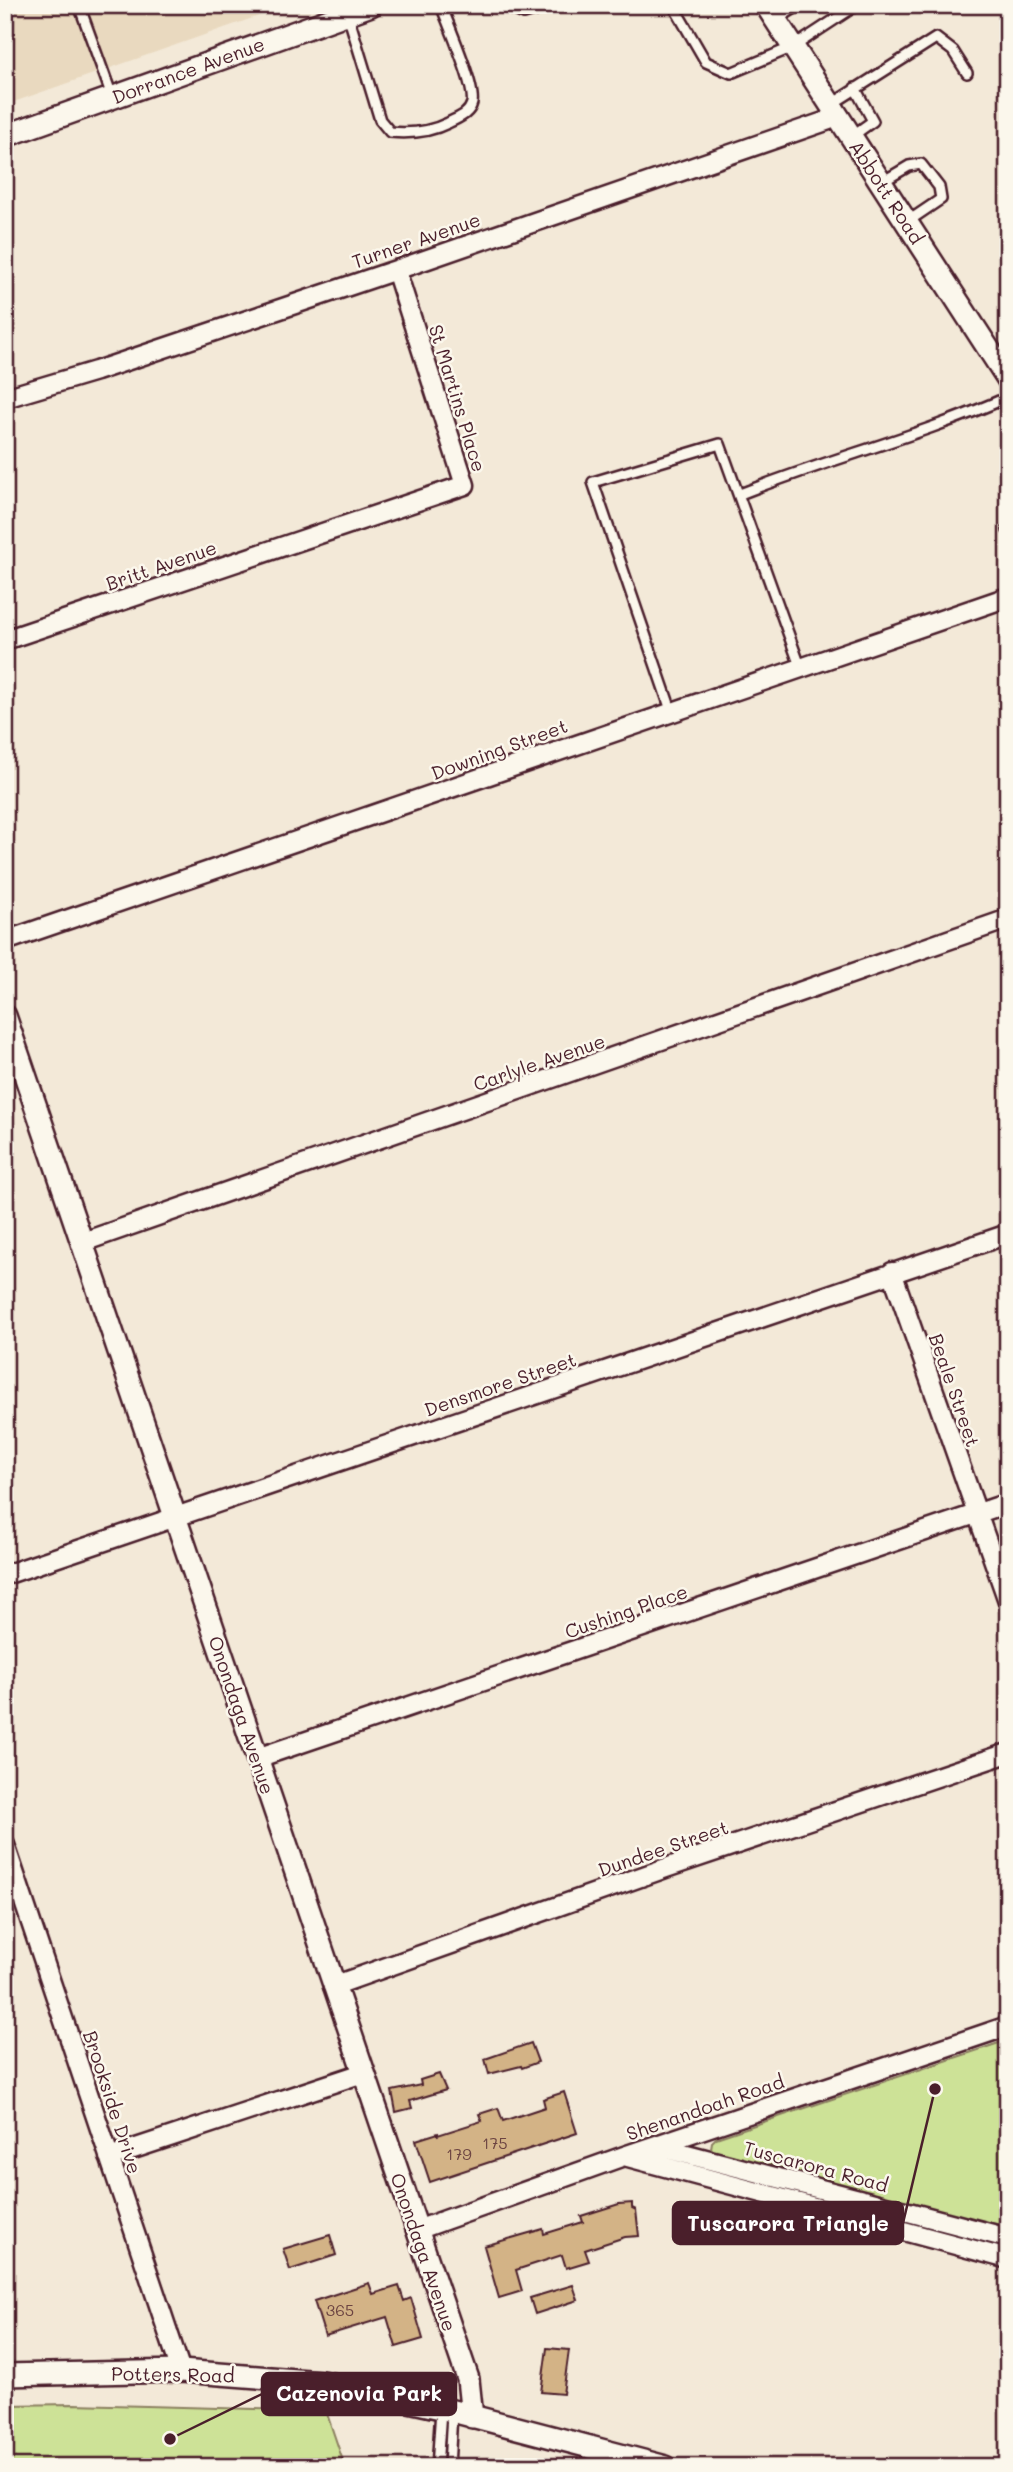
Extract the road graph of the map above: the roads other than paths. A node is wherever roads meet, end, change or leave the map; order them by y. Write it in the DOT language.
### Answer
graph roads {
  1 [pos="79,5"];
  2 [pos="371,5"];
  3 [pos="441,5"];
  4 [pos="503,5"];
  5 [pos="555,5"];
  6 [pos="673,5"];
  7 [pos="800,5"];
  8 [pos="857,5"];
  9 [pos="842,9"];
  10 [pos="348,13"];
  11 [pos="771,13"];
  12 [pos="793,47"];
  13 [pos="967,73"];
  14 [pos="855,88"];
  15 [pos="113,97"];
  16 [pos="834,111"];
  17 [pos="5,136"];
  18 [pos="851,137"];
  19 [pos="881,183"];
  20 [pos="906,222"];
  21 [pos="396,270"];
  22 [pos="1008,379"];
  23 [pos="1008,397"];
  24 [pos="5,398"];
  25 [pos="740,494"];
  26 [pos="330,530"];
  27 [pos="1008,597"];
  28 [pos="5,640"];
  29 [pos="800,666"];
  30 [pos="671,710"];
  31 [pos="1008,919"];
  32 [pos="5,941"];
  33 [pos="5,1016"];
  34 [pos="1008,1234"];
  35 [pos="83,1242"];
  36 [pos="892,1272"];
  37 [pos="1008,1503"];
  38 [pos="977,1514"];
  39 [pos="177,1517"];
  40 [pos="5,1575"];
  41 [pos="1008,1601"];
  42 [pos="1008,1753"];
  43 [pos="257,1758"];
  44 [pos="5,1845"];
  45 [pos="333,1986"];
  46 [pos="1008,2026"];
  47 [pos="363,2073"];
  48 [pos="655,2146"];
  49 [pos="109,2157"];
  50 [pos="624,2157"];
  51 [pos="417,2230"];
  52 [pos="1008,2238"];
  53 [pos="1008,2259"];
  54 [pos="181,2371"];
  55 [pos="5,2375"];
  56 [pos="455,2412"];
  57 [pos="437,2467"];
  58 [pos="449,2467"];
  59 [pos="666,2467"];
  1 -- 15 [label="lane"];
  2 -- 10 [label="street, Dorrance Avenue"];
  3 -- 10 [label="lane"];
  4 -- 5 [label="lane"];
  6 -- 12 [label="lane"];
  7 -- 11 [label="lane"];
  8 -- 9 [label="lane"];
  9 -- 12 [label="lane"];
  10 -- 15 [label="street, Dorrance Avenue"];
  11 -- 12 [label="street, Abbott Road"];
  12 -- 16 [label="street, Abbott Road"];
  13 -- 14 [label="lane"];
  14 -- 16 [label="lane"];
  14 -- 18 [label="lane"];
  15 -- 17 [label="street, Dorrance Avenue"];
  16 -- 18 [label="street, Abbott Road"];
  16 -- 21 [label="street, Turner Avenue"];
  18 -- 19 [label="street, Abbott Road"];
  19 -- 20 [label="street, Abbott Road"];
  19 -- 20 [label="lane"];
  20 -- 22 [label="street, Abbott Road"];
  21 -- 24 [label="street, Turner Avenue"];
  21 -- 26 [label="street, St Martins Place"];
  23 -- 25 [label="lane"];
  25 -- 29 [label="lane"];
  25 -- 30 [label="lane"];
  26 -- 28 [label="street, Britt Avenue"];
  27 -- 29 [label="street, Downing Street"];
  29 -- 30 [label="street, Downing Street"];
  30 -- 32 [label="street, Downing Street"];
  31 -- 35 [label="street, Carlyle Avenue"];
  33 -- 35 [label="street, Onondaga Avenue"];
  34 -- 36 [label="street, Densmore Street"];
  35 -- 39 [label="street, Onondaga Avenue"];
  36 -- 38 [label="street, Beale Street"];
  36 -- 39 [label="street, Densmore Street"];
  37 -- 38 [label="street, Cushing Place"];
  38 -- 41 [label="street, Beale Street"];
  38 -- 43 [label="street, Cushing Place"];
  39 -- 40 [label="street, Densmore Street"];
  39 -- 43 [label="street, Onondaga Avenue"];
  42 -- 45 [label="street, Dundee Street"];
  43 -- 45 [label="street, Onondaga Avenue"];
  44 -- 49 [label="street, Brookside Drive"];
  45 -- 47 [label="street, Onondaga Avenue"];
  46 -- 48 [label="street, Shenandoah Road"];
  47 -- 49 [label="street"];
  47 -- 51 [label="street, Onondaga Avenue"];
  48 -- 50 [label="street, Shenandoah Road"];
  48 -- 52 [label="street, Tuscarora Road"];
  49 -- 54 [label="street, Brookside Drive"];
  50 -- 51 [label="street, Shenandoah Road"];
  50 -- 53 [label="street, Tuscarora Road"];
  51 -- 56 [label="street, Onondaga Avenue"];
  54 -- 55 [label="street, Potters Road"];
  54 -- 56 [label="street, Potters Road"];
  56 -- 57 [label="lane"];
  56 -- 58 [label="lane"];
  56 -- 59 [label="street, Potters Road"];
}
